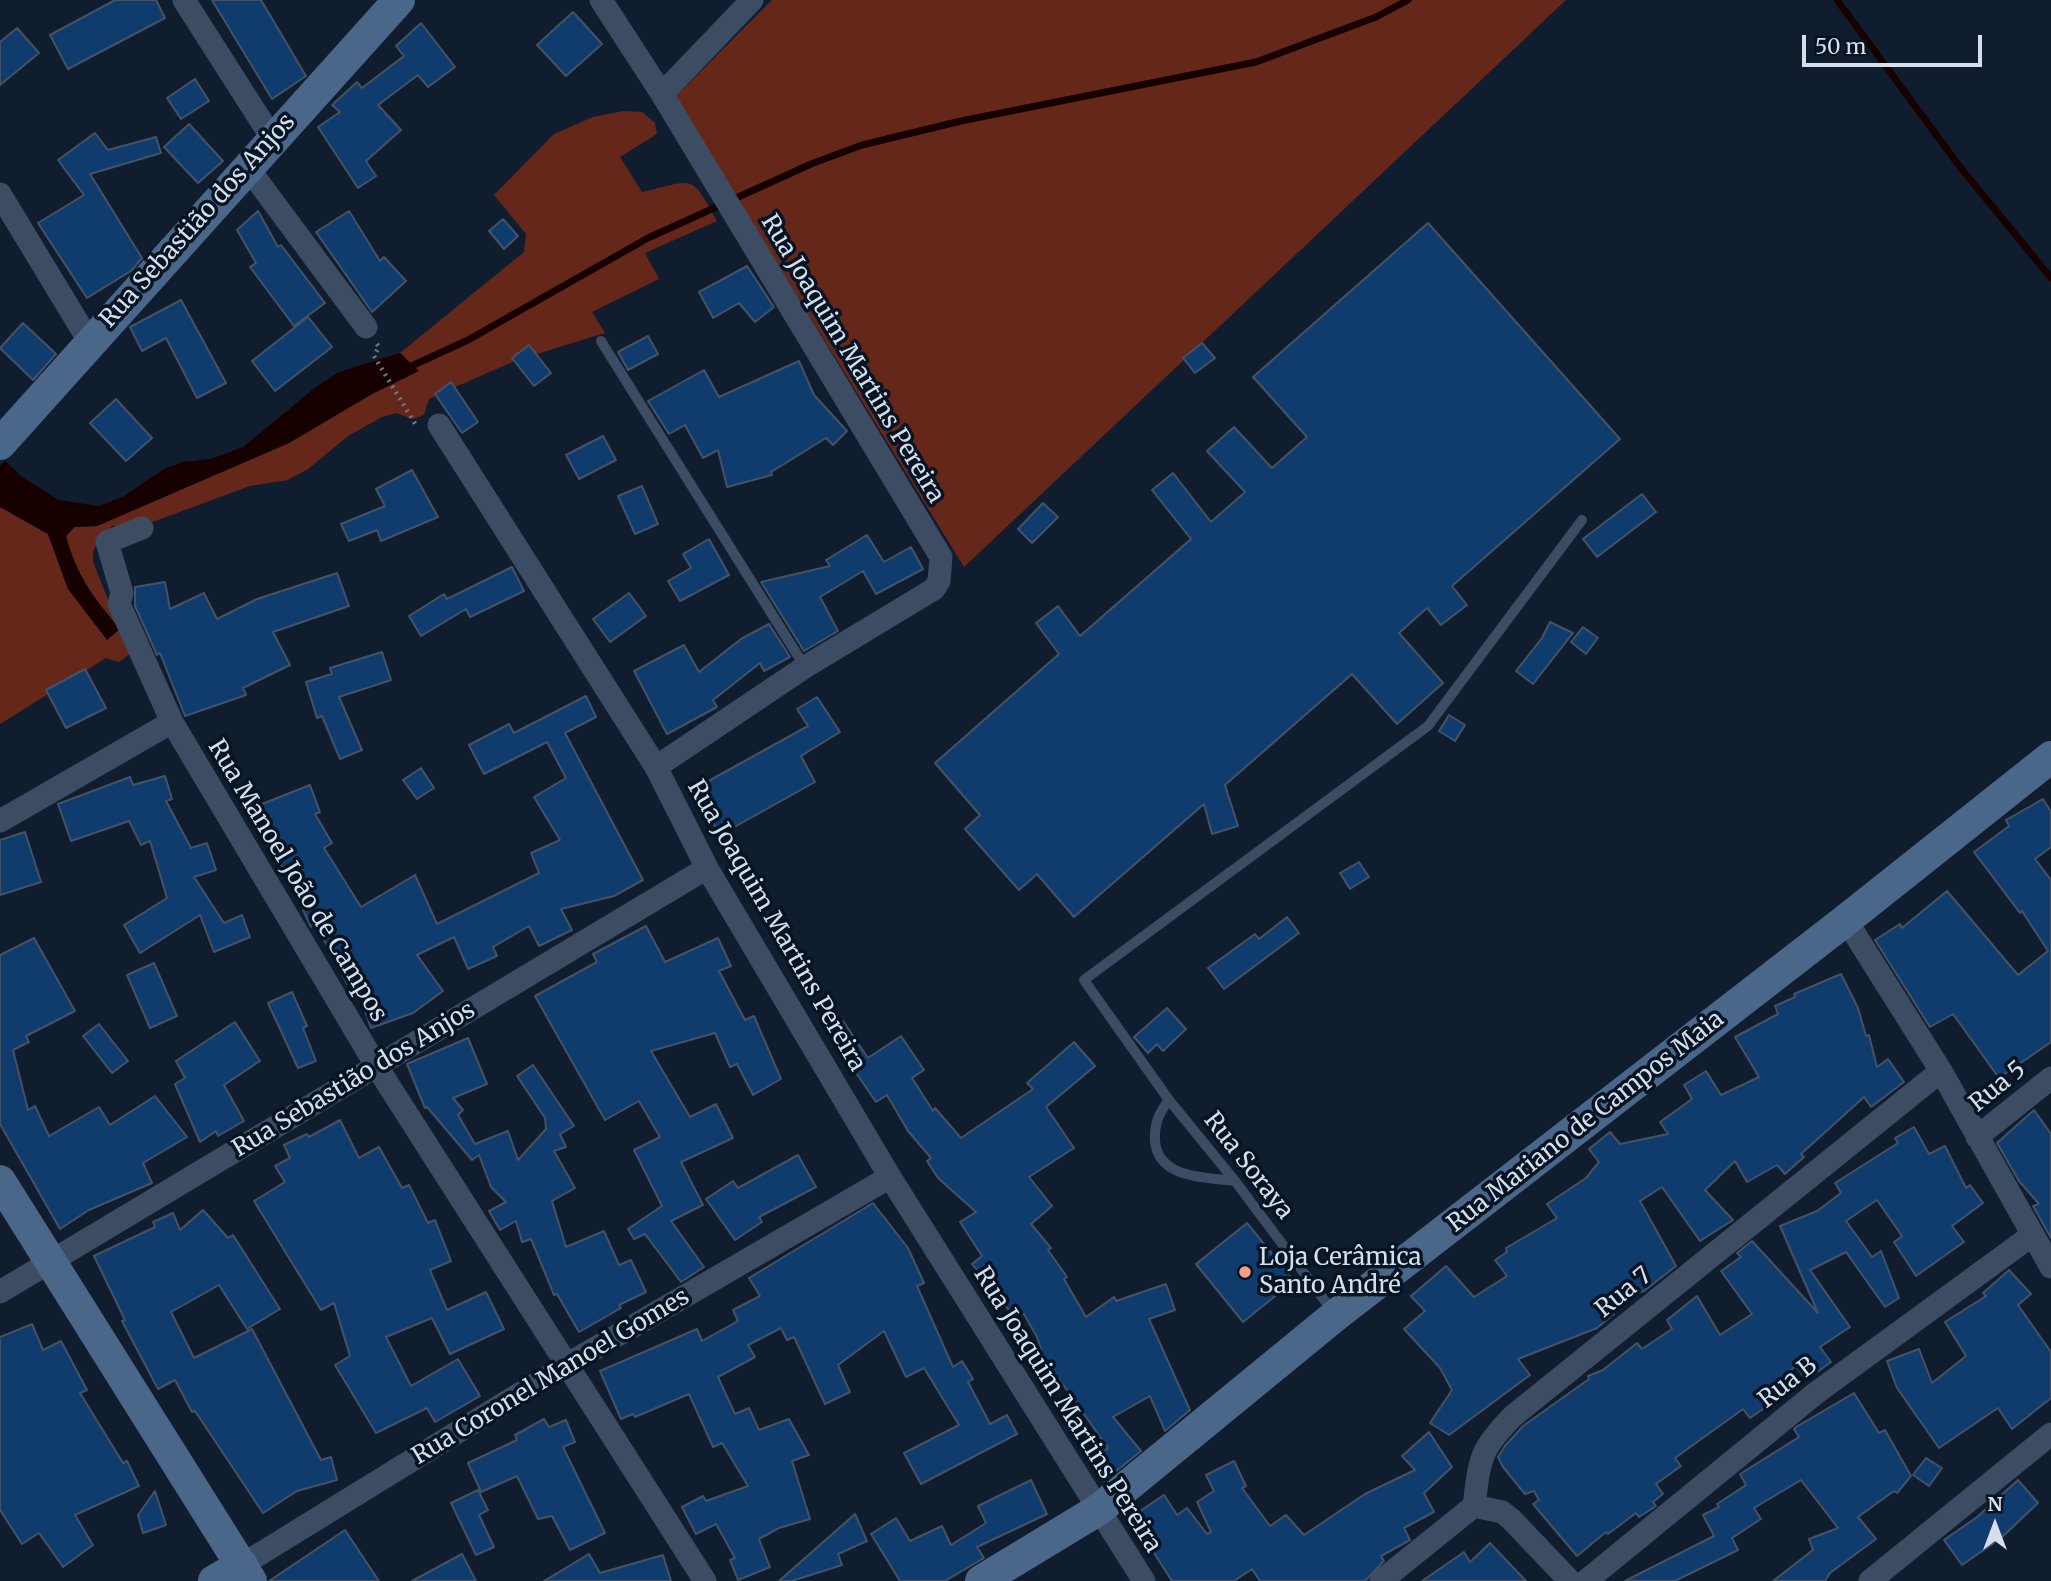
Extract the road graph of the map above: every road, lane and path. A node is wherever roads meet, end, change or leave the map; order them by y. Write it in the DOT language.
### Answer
graph roads {
  1 [pos="184,0"];
  2 [pos="399,0"];
  3 [pos="601,0"];
  4 [pos="752,0"];
  5 [pos="662,94"];
  6 [pos="272,138"];
  7 [pos="248,168"];
  8 [pos="0,194"];
  9 [pos="366,327"];
  10 [pos="89,341"];
  11 [pos="601,341"];
  12 [pos="374,356"];
  13 [pos="415,423"];
  14 [pos="439,425"];
  15 [pos="0,444"];
  16 [pos="1582,520"];
  17 [pos="142,528"];
  18 [pos="805,667"];
  19 [pos="172,722"];
  20 [pos="2051,757"];
  21 [pos="656,767"];
  22 [pos="0,821"];
  23 [pos="707,868"];
  24 [pos="1846,920"];
  25 [pos="377,1067"];
  26 [pos="1941,1071"];
  27 [pos="2051,1078"];
  28 [pos="1169,1100"];
  29 [pos="1977,1137"];
  30 [pos="890,1177"];
  31 [pos="0,1181"];
  32 [pos="1235,1181"];
  33 [pos="2031,1236"];
  34 [pos="51,1261"];
  35 [pos="2051,1267"];
  36 [pos="0,1292"];
  37 [pos="1336,1315"];
  38 [pos="568,1364"];
  39 [pos="2051,1434"];
  40 [pos="1474,1506"];
  41 [pos="1098,1510"];
  42 [pos="246,1573"];
  43 [pos="215,1581"];
  44 [pos="705,1581"];
  45 [pos="981,1581"];
  46 [pos="1144,1581"];
  47 [pos="1381,1581"];
  48 [pos="1570,1581"];
  49 [pos="1586,1581"];
  50 [pos="1870,1581"];
  1 -- 6 [label="street"];
  2 -- 6 [label="street, Rua Sebastião dos Anjos"];
  3 -- 5 [label="street, Rua Joaquim Martins Pereira"];
  4 -- 5 [label="street"];
  5 -- 18 [label="street, Rua Joaquim Martins Pereira"];
  6 -- 7 [label="street, Rua Sebastião dos Anjos"];
  7 -- 9 [label="street"];
  7 -- 10 [label="street, Rua Sebastião dos Anjos"];
  8 -- 10 [label="street"];
  10 -- 15 [label="street, Rua Sebastião dos Anjos"];
  11 -- 18 [label="lane"];
  12 -- 13 [label="path"];
  14 -- 21 [label="street"];
  16 -- 28 [label="lane, Rua Soraya"];
  17 -- 19 [label="street, Rua Manoel João de Campos"];
  18 -- 21 [label="street, Rua Joaquim Martins Pereira"];
  19 -- 22 [label="street"];
  19 -- 25 [label="street, Rua Manoel João de Campos"];
  20 -- 24 [label="street, Rua Mariano de Campos Maia"];
  21 -- 23 [label="street, Rua Joaquim Martins Pereira"];
  23 -- 25 [label="street, Rua Sebastião dos Anjos"];
  23 -- 30 [label="street, Rua Joaquim Martins Pereira"];
  24 -- 26 [label="street"];
  24 -- 37 [label="street, Rua Mariano de Campos Maia"];
  25 -- 34 [label="street, Rua Sebastião dos Anjos"];
  25 -- 38 [label="street, Rua Manoel João de Campos"];
  26 -- 29 [label="street"];
  26 -- 40 [label="street, Rua 7"];
  27 -- 29 [label="street, Rua 5"];
  28 -- 32 [label="lane, Rua Soraya"];
  28 -- 32 [label="lane"];
  29 -- 33 [label="street"];
  30 -- 38 [label="street, Rua Coronel Manoel Gomes"];
  30 -- 41 [label="street, Rua Joaquim Martins Pereira"];
  31 -- 34 [label="street"];
  32 -- 37 [label="lane, Rua Soraya"];
  33 -- 35 [label="street"];
  33 -- 49 [label="street, Rua B"];
  34 -- 36 [label="street, Rua Sebastião dos Anjos"];
  34 -- 42 [label="street"];
  37 -- 41 [label="street, Rua Mariano de Campos Maia"];
  38 -- 42 [label="street, Rua Coronel Manoel Gomes"];
  38 -- 44 [label="street, Rua Manoel João de Campos"];
  39 -- 50 [label="street"];
  40 -- 47 [label="street"];
  40 -- 48 [label="street"];
  41 -- 45 [label="street, Rua Mariano de Campos Maia"];
  41 -- 46 [label="street, Rua Joaquim Martins Pereira"];
  42 -- 43 [label="street, Rua Coronel Manoel Gomes"];
}
